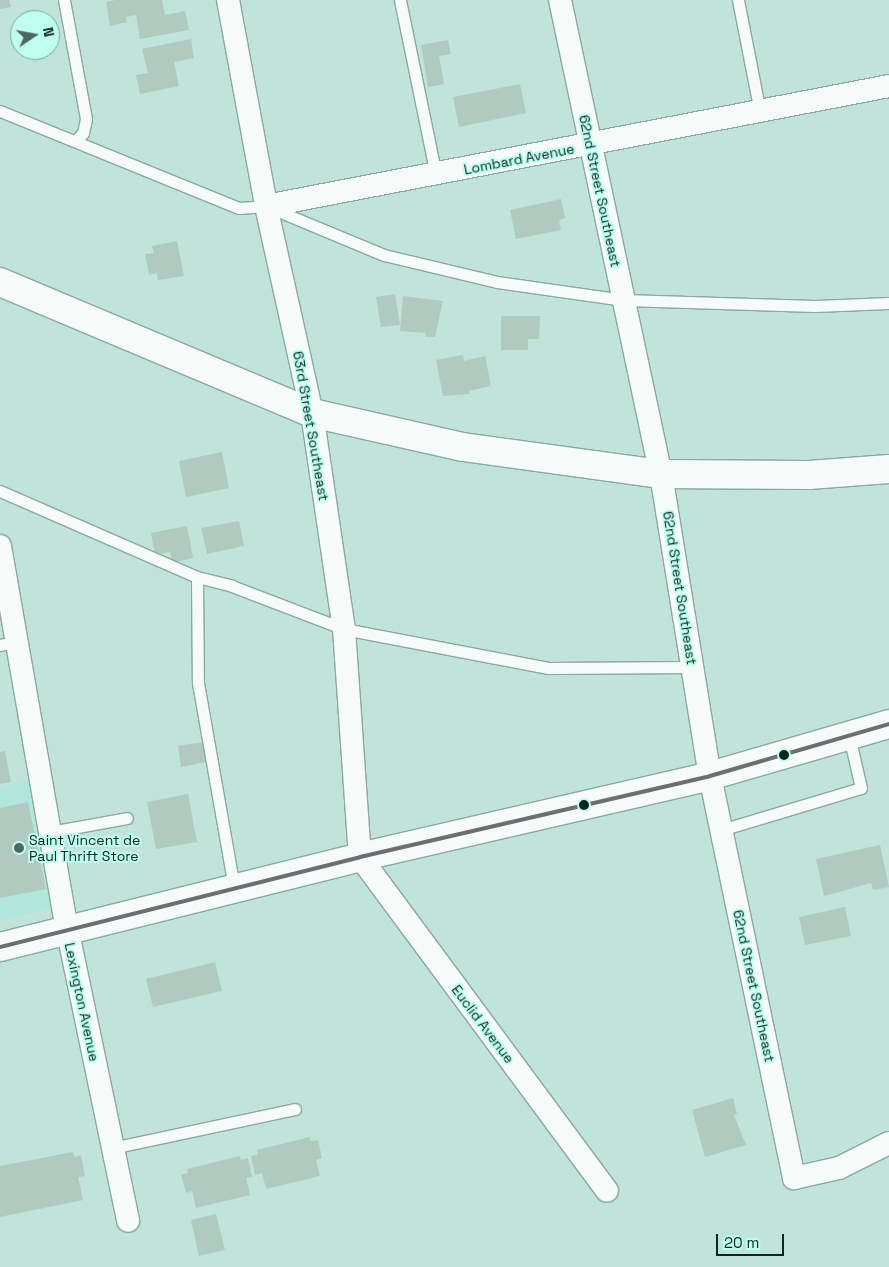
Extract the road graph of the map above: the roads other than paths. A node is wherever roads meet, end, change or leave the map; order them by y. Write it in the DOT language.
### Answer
graph roads {
  1 [pos="64,0"];
  2 [pos="228,0"];
  3 [pos="400,0"];
  4 [pos="560,0"];
  5 [pos="738,0"];
  6 [pos="889,86"];
  7 [pos="0,111"];
  8 [pos="760,112"];
  9 [pos="75,141"];
  10 [pos="589,146"];
  11 [pos="436,175"];
  12 [pos="266,206"];
  13 [pos="0,282"];
  14 [pos="624,300"];
  15 [pos="889,303"];
  16 [pos="312,413"];
  17 [pos="889,469"];
  18 [pos="661,474"];
  19 [pos="0,491"];
  20 [pos="0,546"];
  21 [pos="197,577"];
  22 [pos="344,629"];
  23 [pos="8,643"];
  24 [pos="692,667"];
  25 [pos="889,724"];
  26 [pos="849,736"];
  27 [pos="710,776"];
  28 [pos="127,818"];
  29 [pos="721,830"];
  30 [pos="50,832"];
  31 [pos="360,857"];
  32 [pos="234,887"];
  33 [pos="66,928"];
  34 [pos="0,947"];
  35 [pos="295,1109"];
  36 [pos="889,1143"];
  37 [pos="112,1148"];
  38 [pos="607,1191"];
  39 [pos="128,1221"];
  1 -- 9 [label="lane"];
  2 -- 12 [label="street, 63rd Street Southeast"];
  3 -- 11 [label="lane"];
  4 -- 10 [label="street, 62nd Street Southeast"];
  5 -- 8 [label="lane"];
  6 -- 8 [label="street, Lombard Avenue"];
  7 -- 9 [label="lane"];
  8 -- 10 [label="street, Lombard Avenue"];
  9 -- 12 [label="lane"];
  10 -- 11 [label="street, Lombard Avenue"];
  10 -- 14 [label="street, 62nd Street Southeast"];
  11 -- 12 [label="street, Lombard Avenue"];
  12 -- 14 [label="lane"];
  12 -- 16 [label="street, 63rd Street Southeast"];
  13 -- 16 [label="street"];
  14 -- 15 [label="lane"];
  14 -- 18 [label="street, 62nd Street Southeast"];
  16 -- 18 [label="street"];
  16 -- 22 [label="street, 63rd Street Southeast"];
  17 -- 18 [label="street"];
  18 -- 24 [label="street, 62nd Street Southeast"];
  19 -- 21 [label="lane"];
  20 -- 23 [label="street, Lexington Avenue"];
  21 -- 22 [label="lane"];
  21 -- 32 [label="lane"];
  22 -- 24 [label="lane"];
  22 -- 31 [label="street, 63rd Street Southeast"];
  23 -- 30 [label="street, Lexington Avenue"];
  24 -- 27 [label="street, 62nd Street Southeast"];
  25 -- 26 [label="street"];
  26 -- 27 [label="street"];
  26 -- 29 [label="lane"];
  27 -- 29 [label="street, 62nd Street Southeast"];
  27 -- 31 [label="street"];
  28 -- 30 [label="lane"];
  29 -- 36 [label="street, 62nd Street Southeast"];
  30 -- 33 [label="street, Lexington Avenue"];
  31 -- 32 [label="street"];
  31 -- 38 [label="street, Euclid Avenue"];
  32 -- 33 [label="street"];
  33 -- 34 [label="street"];
  33 -- 37 [label="street, Lexington Avenue"];
  35 -- 37 [label="lane"];
  37 -- 39 [label="street, Lexington Avenue"];
}
